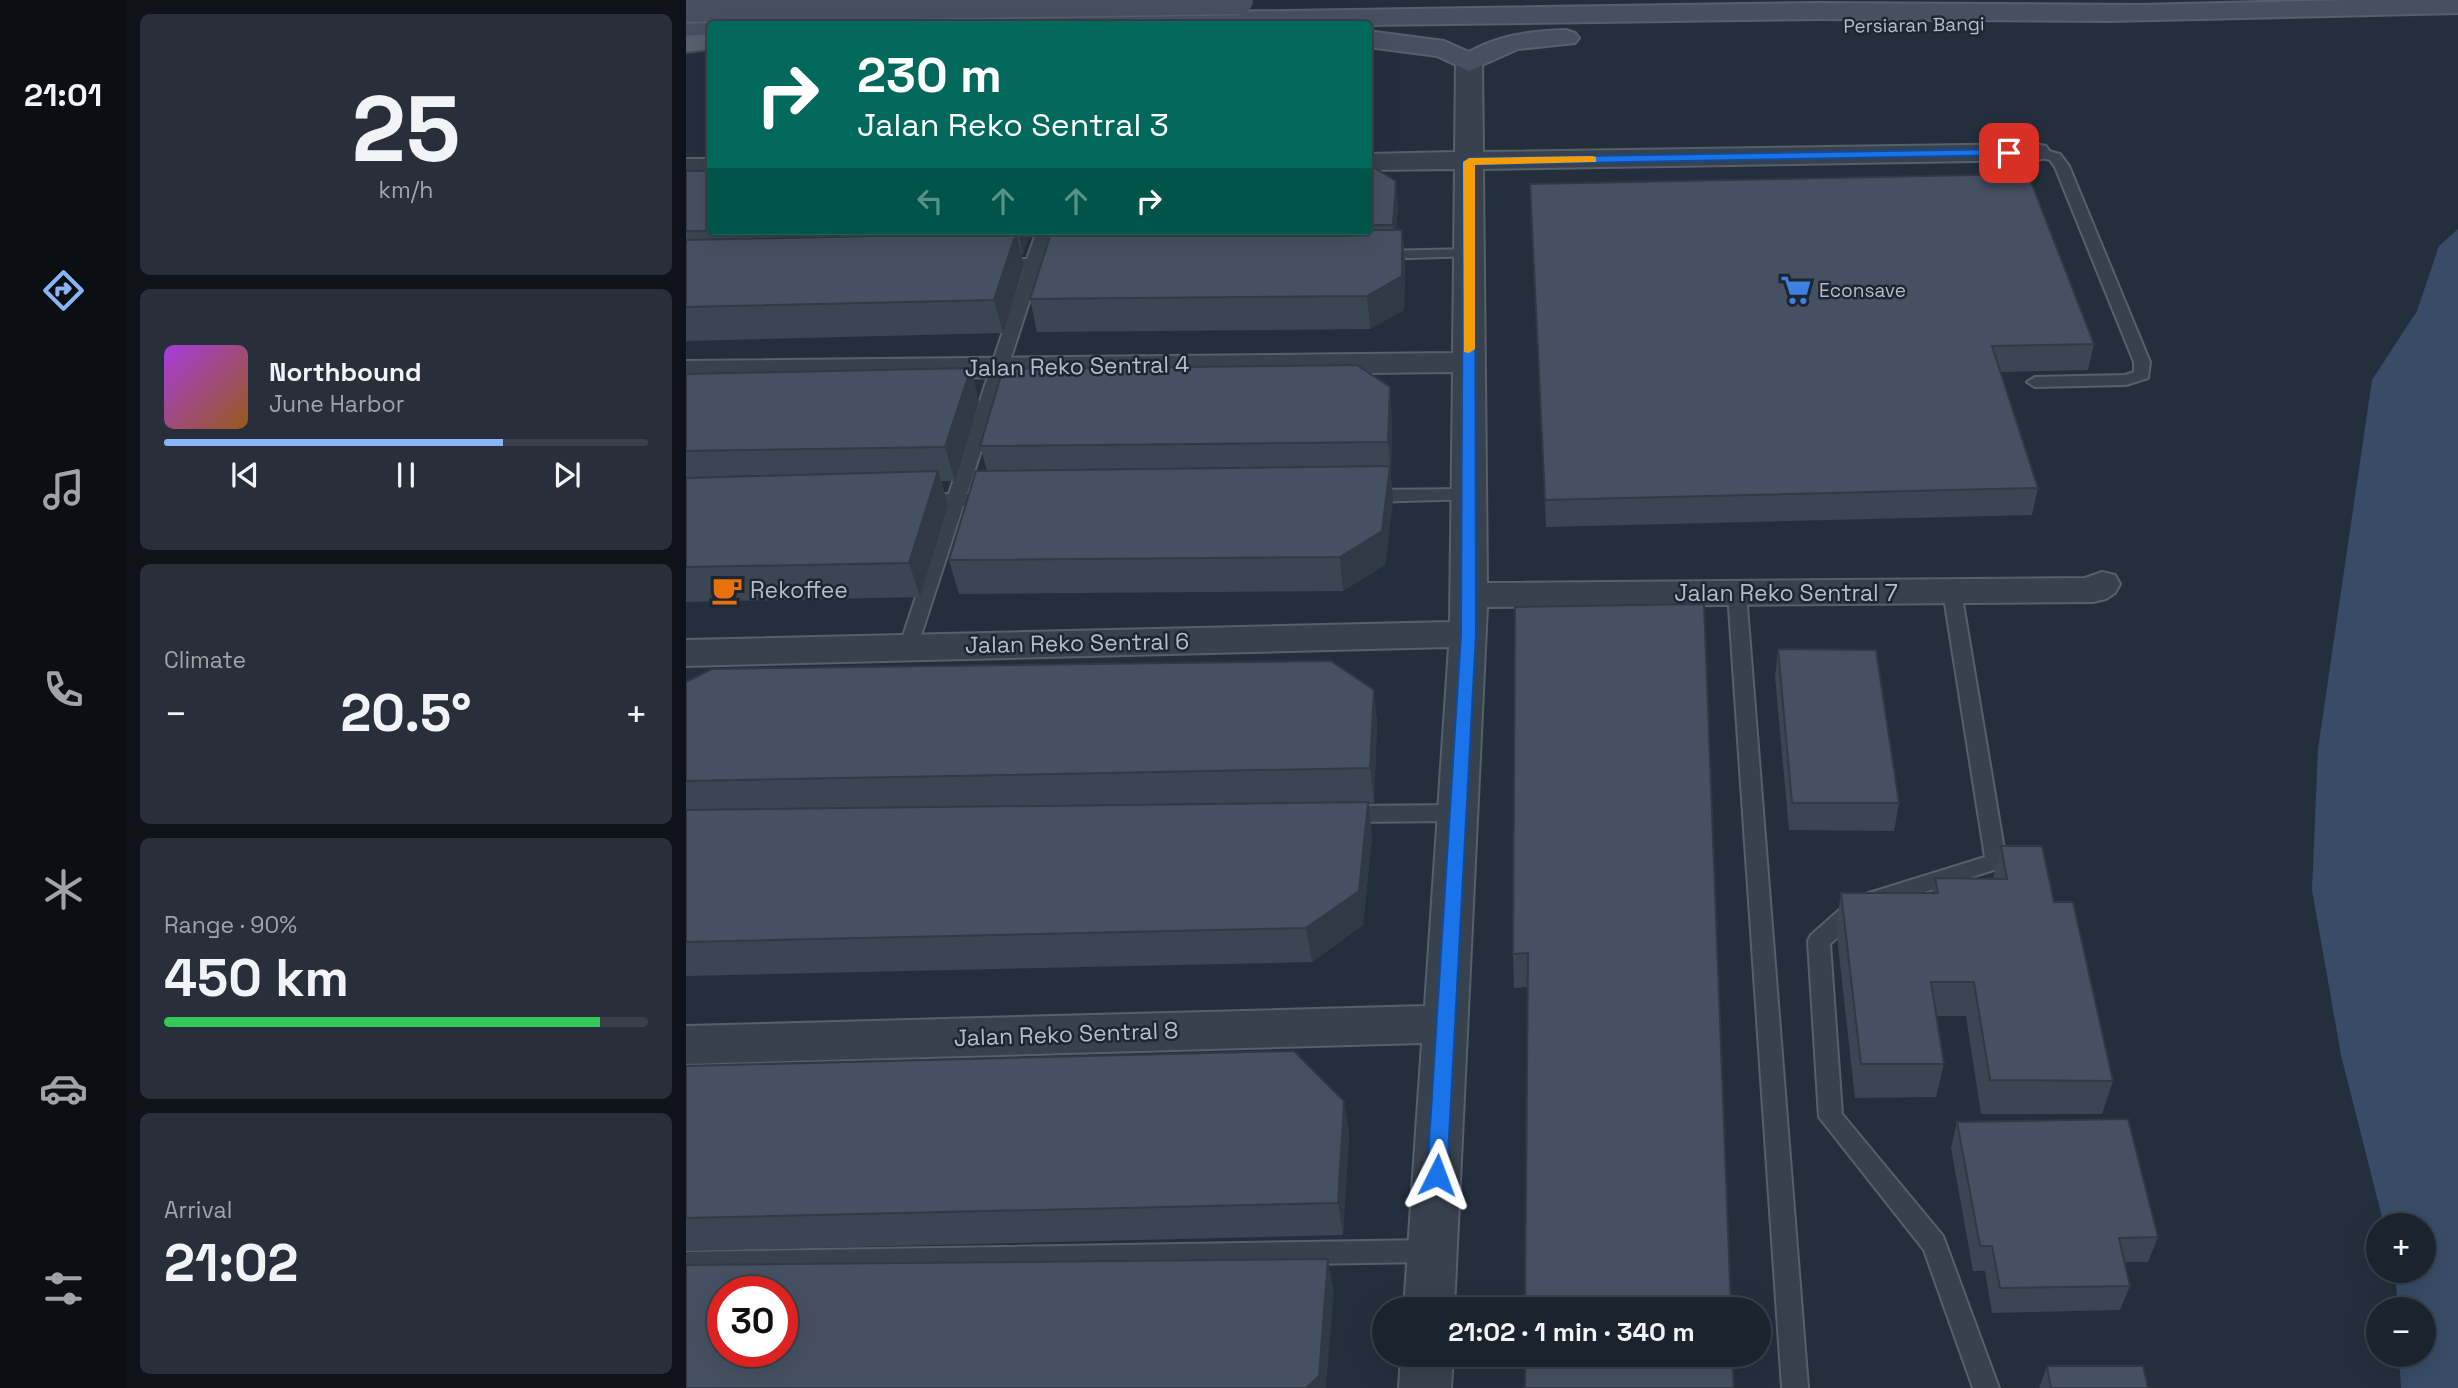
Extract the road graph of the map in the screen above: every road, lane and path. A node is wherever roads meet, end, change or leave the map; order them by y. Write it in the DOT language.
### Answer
graph roads {
  1 [pos="718,0"];
  2 [pos="1239,0"];
  3 [pos="2458,5"];
  4 [pos="686,8"];
  5 [pos="1808,19"];
  6 [pos="1372,22"];
  7 [pos="1372,33"];
  8 [pos="700,36"];
  9 [pos="1372,40"];
  10 [pos="1469,63"];
  11 [pos="2036,152"];
  12 [pos="1372,162"];
  13 [pos="1469,162"];
  14 [pos="686,167"];
  15 [pos="707,167"];
  16 [pos="1043,235"];
  17 [pos="1469,253"];
  18 [pos="1360,256"];
  19 [pos="1088,262"];
  20 [pos="1034,264"];
  21 [pos="978,265"];
  22 [pos="1469,362"];
  23 [pos="1000,367"];
  24 [pos="686,371"];
  25 [pos="2035,382"];
  26 [pos="1469,495"];
  27 [pos="1358,496"];
  28 [pos="1012,499"];
  29 [pos="902,500"];
  30 [pos="956,500"];
  31 [pos="2102,584"];
  32 [pos="1952,591"];
  33 [pos="1737,593"];
  34 [pos="1469,595"];
  35 [pos="1469,634"];
  36 [pos="908,648"];
  37 [pos="686,653"];
  38 [pos="1458,813"];
  39 [pos="1320,815"];
  40 [pos="1446,1024"];
  41 [pos="686,1045"];
  42 [pos="1432,1251"];
  43 [pos="686,1263"];
  44 [pos="1430,1297"];
  45 [pos="1426,1367"];
  46 [pos="1425,1388"];
  47 [pos="1795,1388"];
  48 [pos="1986,1388"];
  1 -- 8 [label="main road"];
  2 -- 4 [label="main road, bridge"];
  3 -- 5 [label="main road, Persiaran Bangi"];
  5 -- 6 [label="main road"];
  5 -- 7 [label="main road, Persiaran Bangi"];
  5 -- 10 [label="main road"];
  9 -- 10 [label="main road"];
  10 -- 13 [label="street"];
  11 -- 13 [label="street"];
  11 -- 25 [label="lane"];
  12 -- 13 [label="street"];
  13 -- 17 [label="street"];
  14 -- 15 [label="street"];
  16 -- 20 [label="lane"];
  17 -- 18 [label="lane"];
  17 -- 22 [label="street"];
  19 -- 20 [label="lane"];
  20 -- 21 [label="lane"];
  20 -- 23 [label="lane"];
  22 -- 23 [label="street, Jalan Reko Sentral 4"];
  22 -- 26 [label="street"];
  23 -- 24 [label="street, Jalan Reko Sentral 4"];
  23 -- 30 [label="lane"];
  26 -- 27 [label="lane"];
  26 -- 34 [label="street"];
  28 -- 30 [label="lane"];
  29 -- 30 [label="lane"];
  30 -- 36 [label="lane"];
  31 -- 32 [label="street, Jalan Reko Sentral 7"];
  32 -- 33 [label="street, Jalan Reko Sentral 7"];
  32 -- 48 [label="lane"];
  33 -- 34 [label="street, Jalan Reko Sentral 7"];
  33 -- 47 [label="lane"];
  34 -- 35 [label="street"];
  35 -- 36 [label="street, Jalan Reko Sentral 6"];
  35 -- 38 [label="street"];
  36 -- 37 [label="street, Jalan Reko Sentral 6"];
  38 -- 39 [label="lane"];
  38 -- 40 [label="street"];
  40 -- 41 [label="street, Jalan Reko Sentral 8"];
  40 -- 42 [label="street"];
  42 -- 43 [label="lane"];
  42 -- 44 [label="street"];
  45 -- 46 [label="street"];
}
